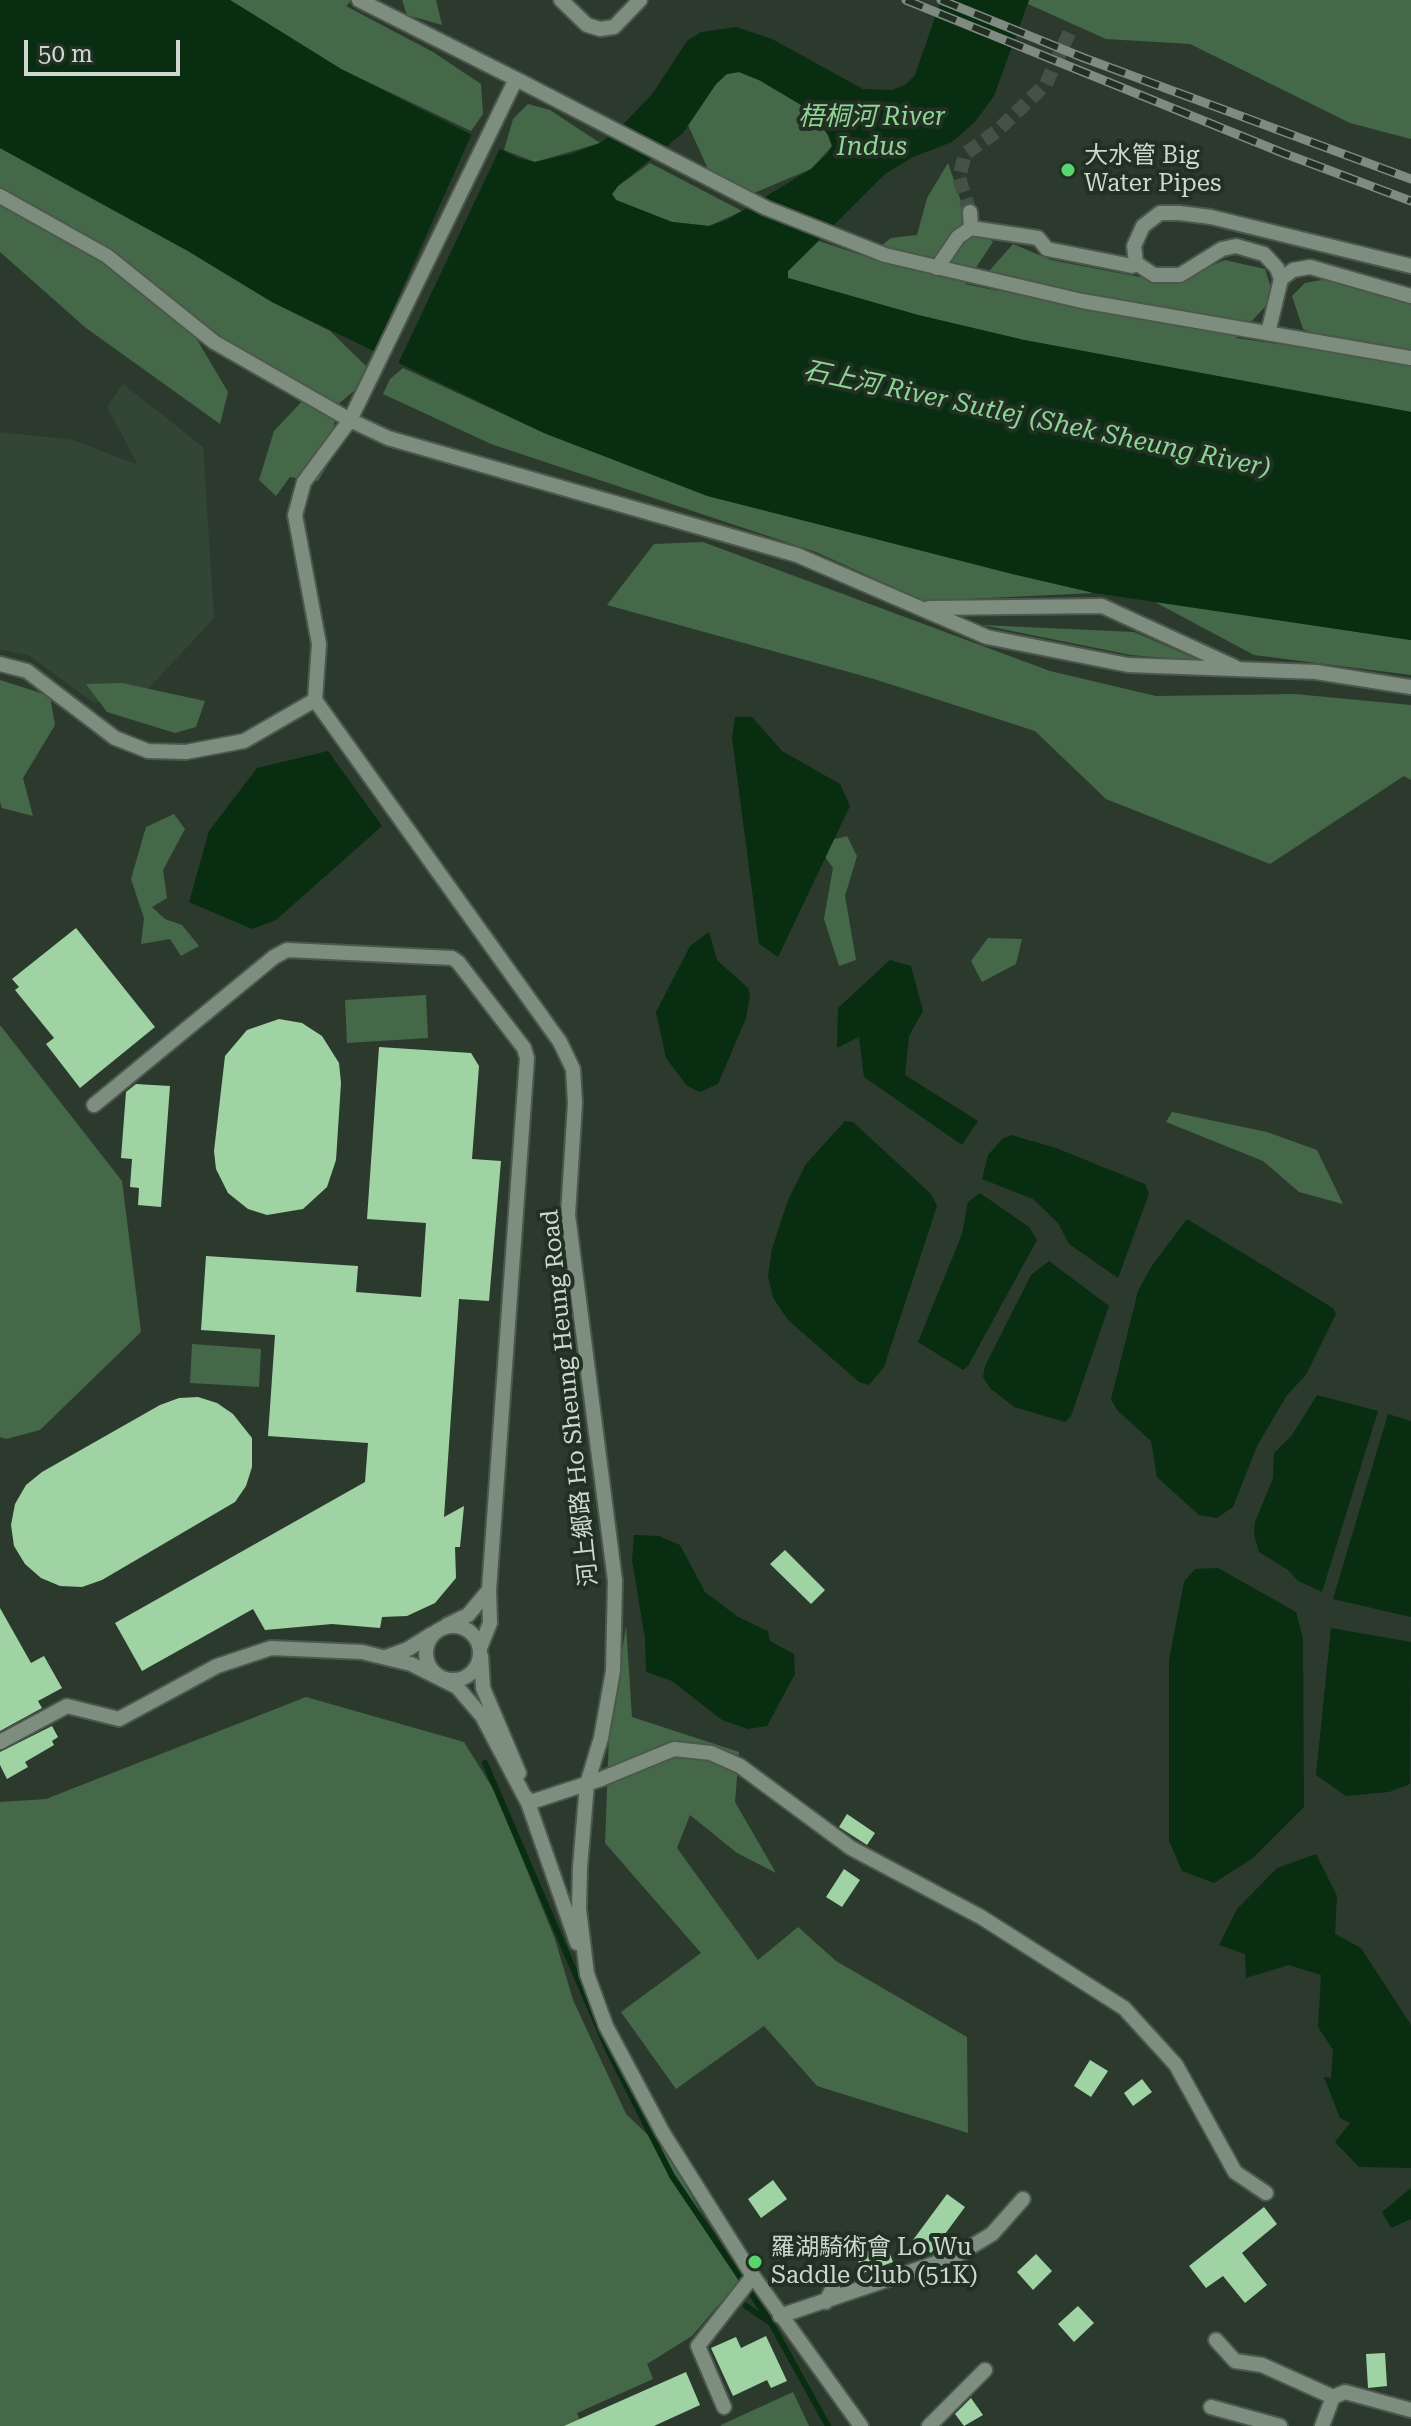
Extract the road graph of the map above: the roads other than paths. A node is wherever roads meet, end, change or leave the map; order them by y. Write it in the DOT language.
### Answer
graph roads {
  1 [pos="359,0"];
  2 [pos="561,0"];
  3 [pos="640,0"];
  4 [pos="516,79"];
  5 [pos="0,196"];
  6 [pos="970,212"];
  7 [pos="971,228"];
  8 [pos="1136,263"];
  9 [pos="1411,266"];
  10 [pos="937,268"];
  11 [pos="1281,279"];
  12 [pos="1411,296"];
  13 [pos="1268,333"];
  14 [pos="1411,358"];
  15 [pos="350,420"];
  16 [pos="920,608"];
  17 [pos="0,664"];
  18 [pos="1241,669"];
  19 [pos="1411,687"];
  20 [pos="315,700"];
  21 [pos="94,1105"];
  22 [pos="489,1590"];
  23 [pos="441,1629"];
  24 [pos="480,1652"];
  25 [pos="386,1657"];
  26 [pos="441,1677"];
  27 [pos="0,1742"];
  28 [pos="587,1784"];
  29 [pos="528,1803"];
  30 [pos="587,1974"];
  31 [pos="1266,2193"];
  32 [pos="1023,2199"];
  33 [pos="832,2273"];
  34 [pos="753,2276"];
  35 [pos="826,2302"];
  36 [pos="780,2316"];
  37 [pos="1216,2340"];
  38 [pos="985,2370"];
  39 [pos="1333,2397"];
  40 [pos="724,2407"];
  41 [pos="1211,2407"];
  42 [pos="1411,2410"];
  43 [pos="861,2426"];
  44 [pos="929,2426"];
  45 [pos="1280,2426"];
  46 [pos="1322,2426"];
  1 -- 4 [label="street"];
  2 -- 3 [label="street"];
  4 -- 10 [label="street"];
  4 -- 15 [label="street"];
  5 -- 15 [label="street"];
  6 -- 7 [label="street"];
  7 -- 8 [label="street"];
  7 -- 10 [label="street"];
  8 -- 9 [label="street"];
  8 -- 11 [label="street"];
  10 -- 13 [label="street"];
  11 -- 12 [label="street"];
  11 -- 13 [label="street"];
  13 -- 14 [label="street"];
  15 -- 16 [label="street"];
  15 -- 20 [label="street"];
  16 -- 18 [label="street"];
  16 -- 18 [label="street"];
  17 -- 20 [label="street"];
  18 -- 19 [label="street"];
  20 -- 28 [label="street, 河上鄉路 Ho Sheung Heung Road"];
  21 -- 22 [label="street"];
  22 -- 23 [label="street"];
  22 -- 24 [label="street"];
  23 -- 24 [label="street"];
  23 -- 25 [label="street"];
  23 -- 26 [label="street"];
  24 -- 26 [label="street"];
  24 -- 29 [label="street"];
  25 -- 26 [label="street"];
  25 -- 27 [label="street"];
  26 -- 29 [label="street"];
  28 -- 29 [label="street"];
  28 -- 30 [label="street, 河上鄉路 Ho Sheung Heung Road"];
  28 -- 31 [label="street"];
  29 -- 30 [label="street"];
  30 -- 34 [label="street, 河上鄉路 Ho Sheung Heung Road"];
  32 -- 35 [label="street"];
  33 -- 35 [label="street"];
  34 -- 36 [label="street, 河上鄉路 Ho Sheung Heung Road"];
  34 -- 40 [label="street"];
  35 -- 36 [label="street"];
  36 -- 43 [label="street, 河上鄉路 Ho Sheung Heung Road"];
  37 -- 39 [label="street"];
  38 -- 44 [label="street"];
  39 -- 42 [label="street"];
  39 -- 46 [label="street"];
  41 -- 45 [label="street"];
}
